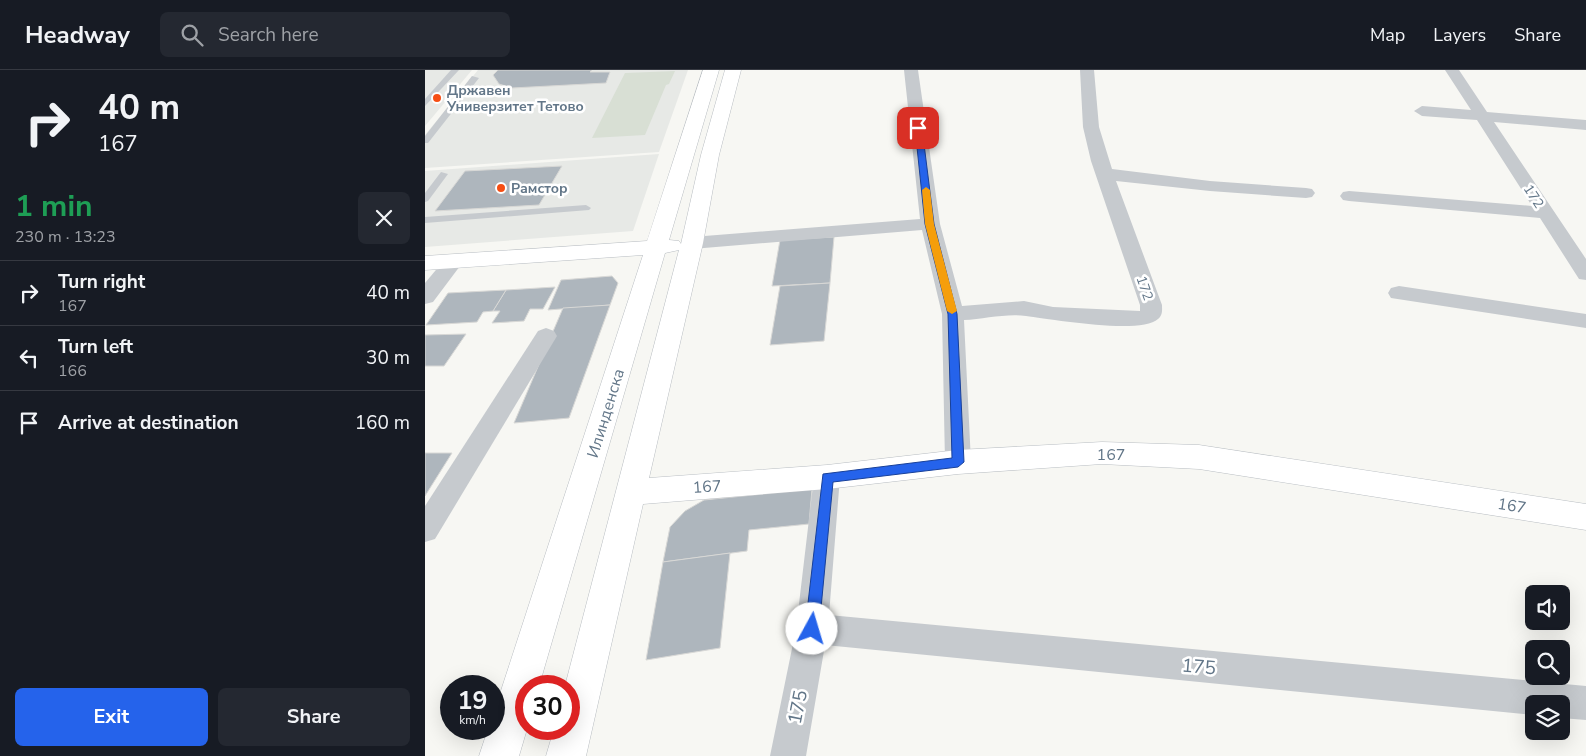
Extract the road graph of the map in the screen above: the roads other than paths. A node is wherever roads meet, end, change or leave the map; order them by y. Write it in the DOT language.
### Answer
graph roads {
  1 [pos="455,70"];
  2 [pos="711,70"];
  3 [pos="733,70"];
  4 [pos="911,70"];
  5 [pos="1087,70"];
  6 [pos="1452,70"];
  7 [pos="475,78"];
  8 [pos="425,104"];
  9 [pos="1422,111"];
  10 [pos="1483,117"];
  11 [pos="1586,126"];
  12 [pos="425,141"];
  13 [pos="444,174"];
  14 [pos="1105,174"];
  15 [pos="1306,193"];
  16 [pos="1349,196"];
  17 [pos="425,199"];
  18 [pos="586,208"];
  19 [pos="1546,213"];
  20 [pos="425,220"];
  21 [pos="930,224"];
  22 [pos="692,243"];
  23 [pos="655,249"];
  24 [pos="453,262"];
  25 [pos="425,263"];
  26 [pos="1586,274"];
  27 [pos="1399,293"];
  28 [pos="425,298"];
  29 [pos="953,314"];
  30 [pos="1586,321"];
  31 [pos="545,336"];
  32 [pos="958,462"];
  33 [pos="827,477"];
  34 [pos="632,492"];
  35 [pos="1586,517"];
  36 [pos="425,530"];
  37 [pos="812,629"];
  38 [pos="1586,703"];
  39 [pos="499,756"];
  40 [pos="566,756"];
  41 [pos="788,756"];
  1 -- 8 [label="lane"];
  2 -- 23 [label="street, Илинденска"];
  3 -- 22 [label="street"];
  4 -- 21 [label="street"];
  5 -- 14 [label="street, 172"];
  6 -- 10 [label="street, 172"];
  7 -- 12 [label="lane"];
  9 -- 10 [label="street"];
  10 -- 11 [label="street"];
  10 -- 19 [label="street, 172"];
  13 -- 17 [label="lane"];
  14 -- 15 [label="street"];
  14 -- 29 [label="street, 172"];
  16 -- 19 [label="street"];
  18 -- 20 [label="lane"];
  19 -- 26 [label="street, 172"];
  21 -- 22 [label="street"];
  21 -- 29 [label="street"];
  22 -- 23 [label="street"];
  22 -- 34 [label="street"];
  23 -- 24 [label="street"];
  23 -- 39 [label="street, Илинденска"];
  24 -- 25 [label="street"];
  24 -- 28 [label="street"];
  27 -- 30 [label="street"];
  29 -- 32 [label="street"];
  31 -- 36 [label="street"];
  32 -- 33 [label="street, 167"];
  32 -- 35 [label="street, 167"];
  33 -- 34 [label="street, 167"];
  33 -- 37 [label="street, 175"];
  34 -- 40 [label="street"];
  37 -- 38 [label="street, 175"];
  37 -- 41 [label="street, 175"];
}
